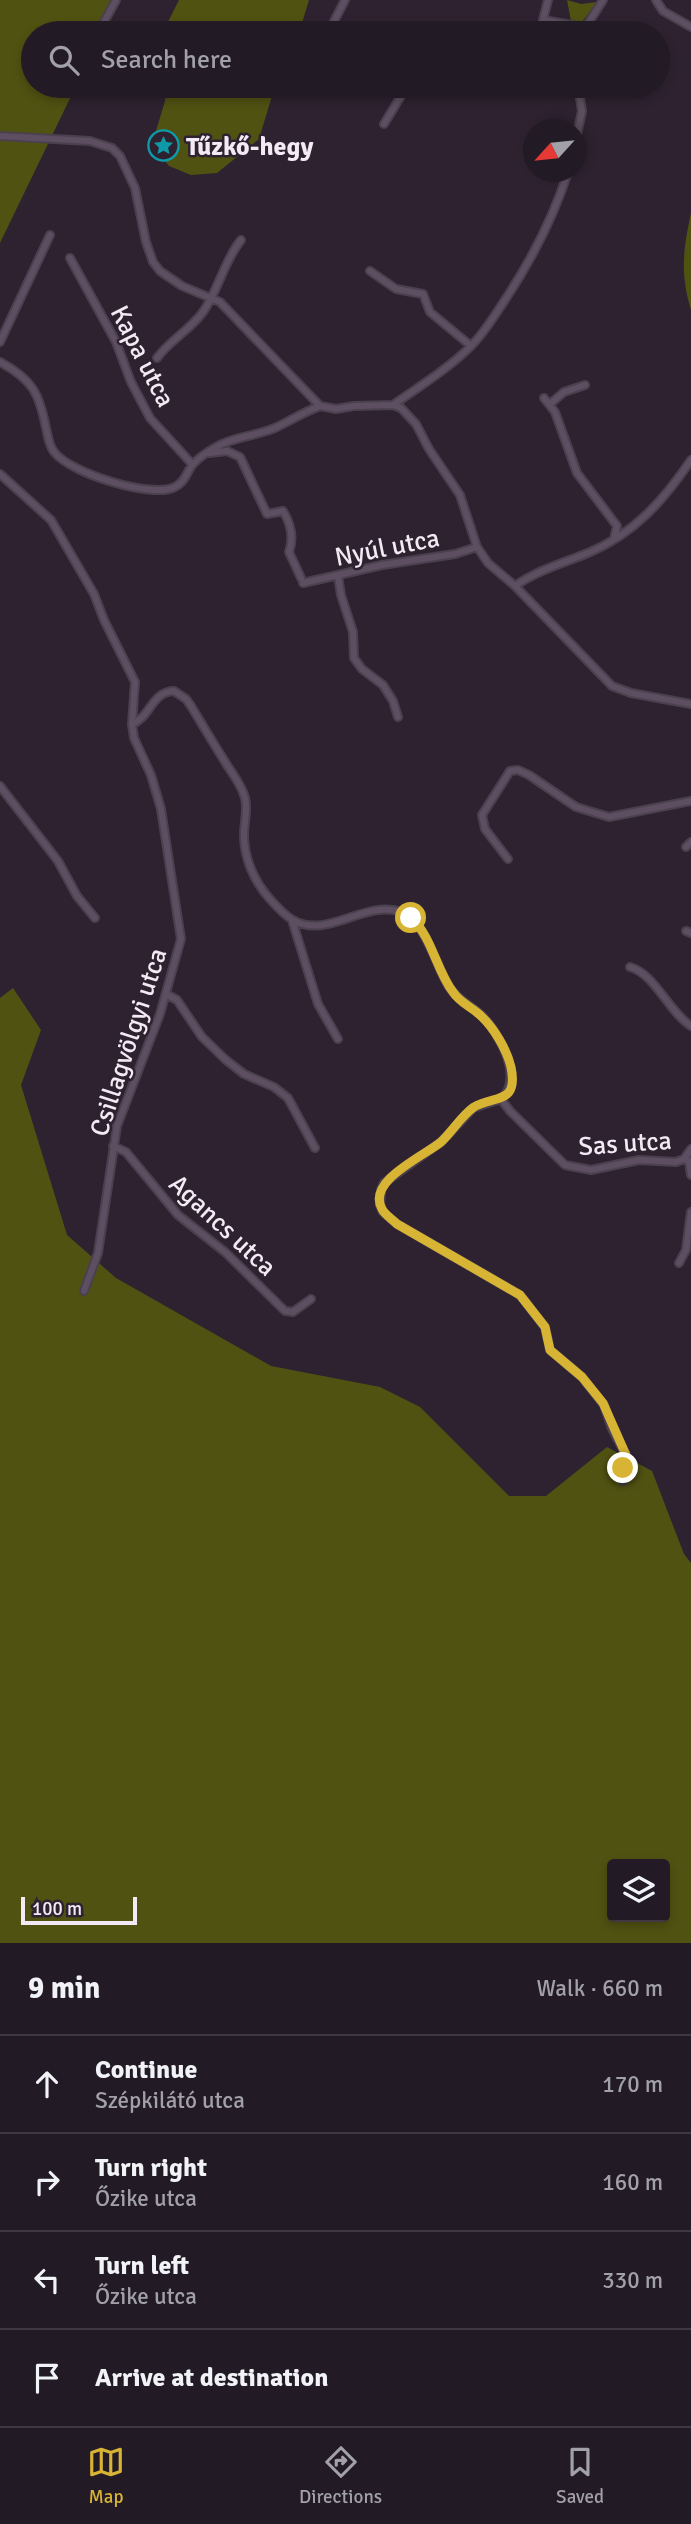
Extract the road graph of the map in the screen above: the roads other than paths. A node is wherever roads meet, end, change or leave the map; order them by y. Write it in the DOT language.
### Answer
graph roads {
  1 [pos="116,0"];
  2 [pos="345,0"];
  3 [pos="548,0"];
  4 [pos="603,0"];
  5 [pos="656,0"];
  6 [pos="544,20"];
  7 [pos="105,21"];
  8 [pos="334,21"];
  9 [pos="550,21"];
  10 [pos="590,21"];
  11 [pos="691,27"];
  12 [pos="400,98"];
  13 [pos="580,98"];
  14 [pos="580,119"];
  15 [pos="384,124"];
  16 [pos="0,136"];
  17 [pos="564,182"];
  18 [pos="50,234"];
  19 [pos="241,240"];
  20 [pos="70,258"];
  21 [pos="370,271"];
  22 [pos="212,297"];
  23 [pos="0,342"];
  24 [pos="471,346"];
  25 [pos="157,358"];
  26 [pos="0,362"];
  27 [pos="585,385"];
  28 [pos="544,398"];
  29 [pos="550,404"];
  30 [pos="393,405"];
  31 [pos="320,406"];
  32 [pos="207,453"];
  33 [pos="691,460"];
  34 [pos="192,464"];
  35 [pos="0,474"];
  36 [pos="614,539"];
  37 [pos="477,547"];
  38 [pos="338,576"];
  39 [pos="515,586"];
  40 [pos="691,704"];
  41 [pos="398,717"];
  42 [pos="132,724"];
  43 [pos="0,786"];
  44 [pos="691,801"];
  45 [pos="508,859"];
  46 [pos="94,918"];
  47 [pos="292,920"];
  48 [pos="630,967"];
  49 [pos="166,993"];
  50 [pos="691,1026"];
  51 [pos="338,1039"];
  52 [pos="501,1099"];
  53 [pos="113,1146"];
  54 [pos="315,1148"];
  55 [pos="691,1149"];
  56 [pos="684,1159"];
  57 [pos="691,1175"];
  58 [pos="691,1212"];
  59 [pos="679,1263"];
  60 [pos="84,1291"];
  61 [pos="311,1299"];
  62 [pos="623,1482"];
  1 -- 7 [label="street"];
  2 -- 8 [label="street"];
  3 -- 6 [label="street"];
  4 -- 10 [label="street"];
  5 -- 11 [label="street"];
  6 -- 9 [label="street"];
  12 -- 15 [label="street"];
  13 -- 14 [label="street"];
  16 -- 22 [label="street"];
  17 -- 24 [label="street"];
  18 -- 23 [label="street"];
  19 -- 22 [label="street"];
  20 -- 34 [label="street, Kapa utca"];
  21 -- 24 [label="street"];
  22 -- 25 [label="street"];
  22 -- 31 [label="street"];
  24 -- 30 [label="street"];
  26 -- 34 [label="street"];
  27 -- 29 [label="street"];
  28 -- 29 [label="street"];
  29 -- 36 [label="street"];
  30 -- 31 [label="street"];
  30 -- 37 [label="street"];
  31 -- 32 [label="street"];
  32 -- 34 [label="street"];
  32 -- 38 [label="street, Nyúl utca"];
  33 -- 36 [label="street"];
  35 -- 42 [label="street"];
  36 -- 39 [label="street"];
  37 -- 38 [label="street, Nyúl utca"];
  37 -- 39 [label="street"];
  38 -- 41 [label="street"];
  39 -- 40 [label="street"];
  42 -- 47 [label="street"];
  42 -- 49 [label="street, Csillagvölgyi utca"];
  43 -- 46 [label="street"];
  44 -- 45 [label="street"];
  47 -- 51 [label="street"];
  47 -- 52 [label="street"];
  48 -- 50 [label="street"];
  49 -- 53 [label="street, Csillagvölgyi utca"];
  49 -- 54 [label="street"];
  52 -- 56 [label="street, Sas utca"];
  52 -- 62 [label="street"];
  53 -- 60 [label="street, Csillagvölgyi utca"];
  53 -- 61 [label="street, Agancs utca"];
  55 -- 56 [label="street, Sas utca"];
  56 -- 57 [label="street"];
  58 -- 59 [label="street"];
}
